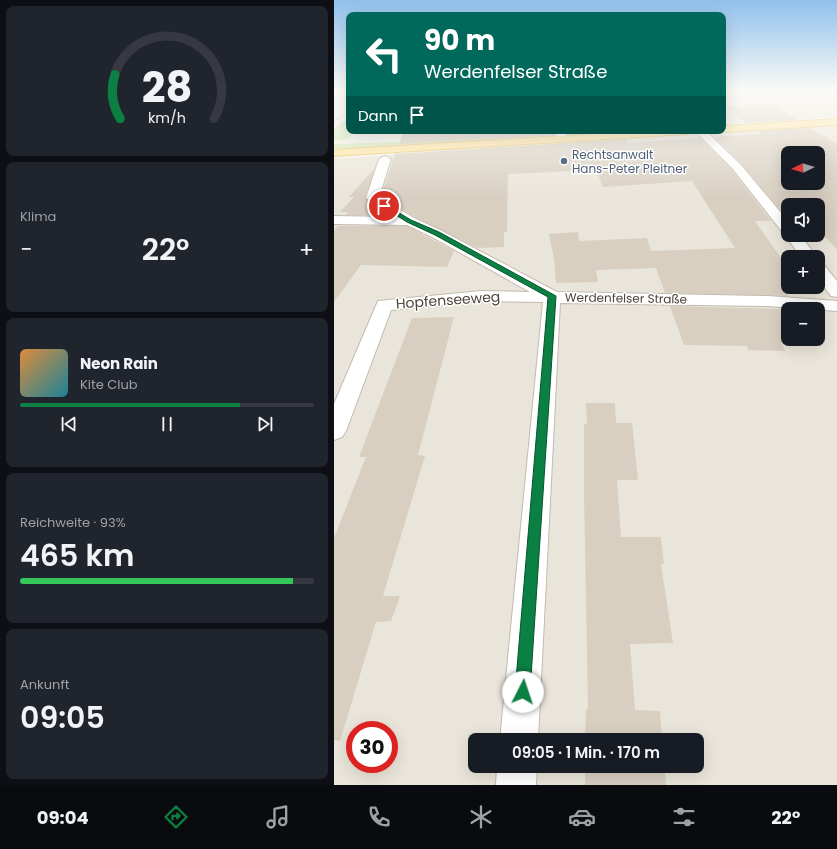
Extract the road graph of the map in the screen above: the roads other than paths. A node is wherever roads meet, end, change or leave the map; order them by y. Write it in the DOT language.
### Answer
graph roads {
  1 [pos="778,126"];
  2 [pos="726,129"];
  3 [pos="593,134"];
  4 [pos="703,134"];
  5 [pos="561,135"];
  6 [pos="334,152"];
  7 [pos="385,159"];
  8 [pos="334,220"];
  9 [pos="409,221"];
  10 [pos="781,221"];
  11 [pos="797,242"];
  12 [pos="804,250"];
  13 [pos="825,277"];
  14 [pos="837,292"];
  15 [pos="552,296"];
  16 [pos="837,306"];
  17 [pos="334,431"];
  18 [pos="520,733"];
  19 [pos="517,773"];
  20 [pos="516,785"];
  1 -- 2 [label="main road"];
  3 -- 5 [label="main road"];
  4 -- 10 [label="street"];
  5 -- 6 [label="main road"];
  7 -- 9 [label="street, Werdenfelser Straße"];
  8 -- 9 [label="street, Werdenfelser Straße"];
  9 -- 15 [label="street, Werdenfelser Straße"];
  11 -- 12 [label="street"];
  13 -- 14 [label="street"];
  15 -- 16 [label="street, Werdenfelser Straße"];
  15 -- 17 [label="street, Hopfenseeweg"];
  15 -- 18 [label="street"];
  19 -- 20 [label="street"];
}
